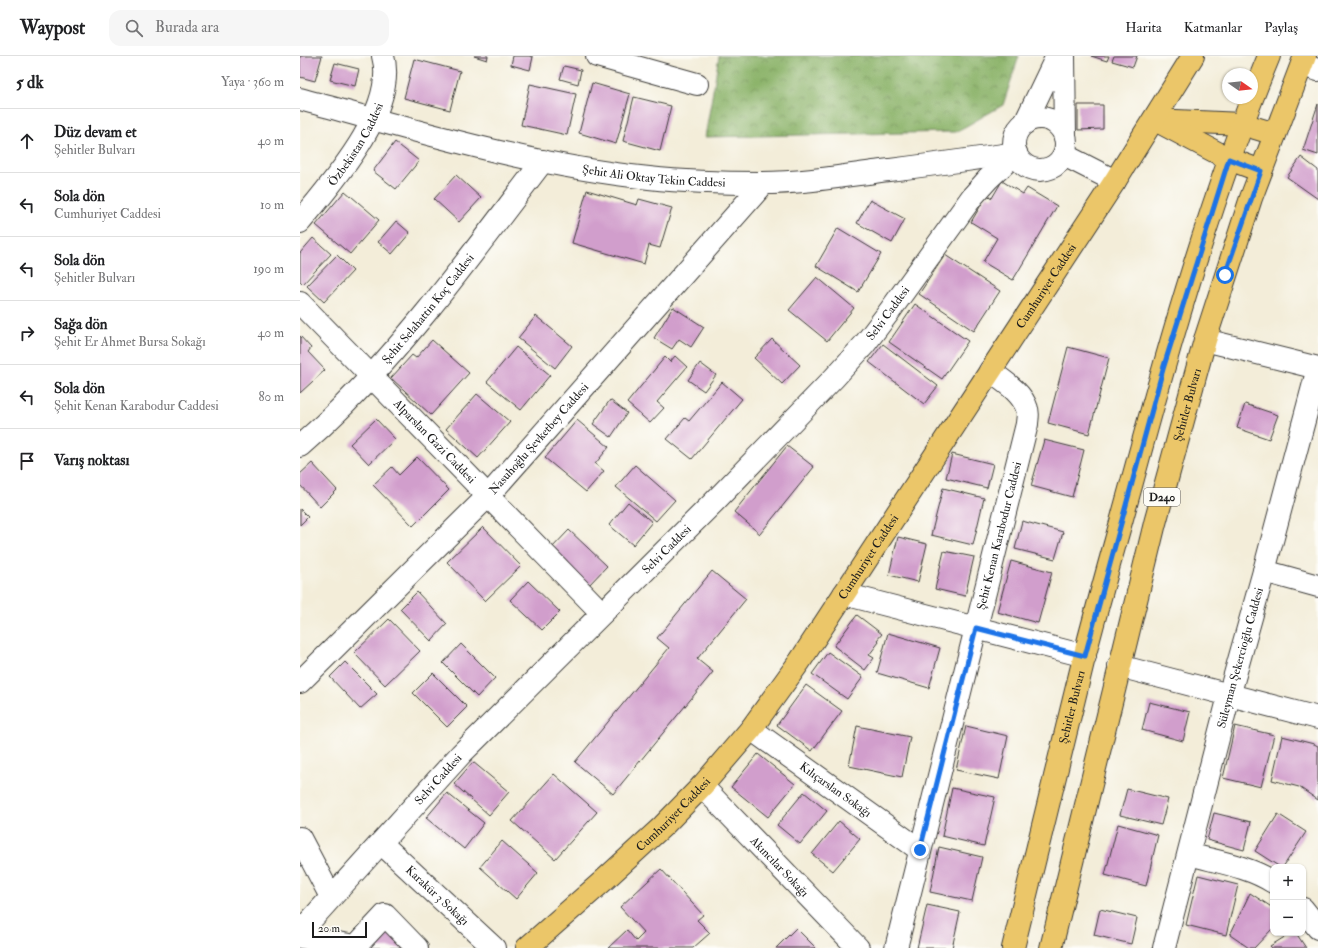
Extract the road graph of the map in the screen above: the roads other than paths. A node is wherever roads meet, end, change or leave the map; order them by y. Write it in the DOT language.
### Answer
graph roads {
  1 [pos="383,56"];
  2 [pos="597,56"];
  3 [pos="1057,56"];
  4 [pos="1064,56"];
  5 [pos="1193,56"];
  6 [pos="1269,56"];
  7 [pos="1308,64"];
  8 [pos="697,84"];
  9 [pos="300,99"];
  10 [pos="373,119"];
  11 [pos="1154,120"];
  12 [pos="1025,123"];
  13 [pos="1242,124"];
  14 [pos="1275,134"];
  15 [pos="1065,146"];
  16 [pos="1016,153"];
  17 [pos="1229,159"];
  18 [pos="543,161"];
  19 [pos="1261,171"];
  20 [pos="1115,182"];
  21 [pos="764,183"];
  22 [pos="300,222"];
  23 [pos="300,303"];
  24 [pos="1205,340"];
  25 [pos="1318,368"];
  26 [pos="990,371"];
  27 [pos="372,376"];
  28 [pos="300,446"];
  29 [pos="488,496"];
  30 [pos="1264,571"];
  31 [pos="1318,586"];
  32 [pos="844,594"];
  33 [pos="602,614"];
  34 [pos="976,628"];
  35 [pos="1085,656"];
  36 [pos="1119,666"];
  37 [pos="300,682"];
  38 [pos="1229,696"];
  39 [pos="1318,718"];
  40 [pos="751,729"];
  41 [pos="702,786"];
  42 [pos="300,838"];
  43 [pos="381,843"];
  44 [pos="920,850"];
  45 [pos="1189,854"];
  46 [pos="1270,880"];
  47 [pos="331,897"];
  48 [pos="1306,913"];
  49 [pos="1318,928"];
  50 [pos="300,932"];
  51 [pos="300,937"];
  52 [pos="357,947"];
  53 [pos="417,948"];
  54 [pos="494,948"];
  55 [pos="527,948"];
  56 [pos="858,948"];
  57 [pos="896,948"];
  58 [pos="1013,948"];
  59 [pos="1051,948"];
  60 [pos="1164,948"];
  1 -- 10 [label="street, Özbekistan Caddesi"];
  2 -- 8 [label="street"];
  3 -- 12 [label="street"];
  4 -- 15 [label="street"];
  5 -- 11 [label="main road, Cumhuriyet Caddesi"];
  6 -- 13 [label="main road, Şehitler Bulvarı / D240"];
  7 -- 14 [label="main road, Şehitler Bulvarı / D240"];
  9 -- 10 [label="street, Şehit Ali Oktay Tekin Caddesi"];
  10 -- 18 [label="street, Şehit Ali Oktay Tekin Caddesi"];
  10 -- 22 [label="street, Özbekistan Caddesi"];
  11 -- 13 [label="main road"];
  11 -- 17 [label="main road"];
  11 -- 20 [label="main road, Cumhuriyet Caddesi"];
  12 -- 15 [label="street"];
  12 -- 16 [label="street"];
  13 -- 14 [label="main road"];
  13 -- 17 [label="main road, Şehitler Bulvarı / D240"];
  14 -- 19 [label="main road, Şehitler Bulvarı / D240"];
  15 -- 16 [label="street"];
  15 -- 20 [label="street"];
  16 -- 21 [label="street, Şehit Ali Oktay Tekin Caddesi"];
  16 -- 33 [label="street, Selvi Caddesi"];
  17 -- 19 [label="main road"];
  17 -- 35 [label="main road, Şehitler Bulvarı / D240"];
  18 -- 21 [label="street, Şehit Ali Oktay Tekin Caddesi"];
  18 -- 27 [label="street, Şehit Selahattin Koç Caddesi"];
  19 -- 24 [label="main road, Şehitler Bulvarı / D240"];
  20 -- 26 [label="main road, Cumhuriyet Caddesi"];
  21 -- 29 [label="street, Nasuhoğlu Şevketbey Caddesi"];
  23 -- 27 [label="street, Alparslan Gazi Caddesi"];
  24 -- 25 [label="street"];
  24 -- 36 [label="main road, Şehitler Bulvarı / D240"];
  25 -- 30 [label="street, Süleyman Şekercioğlu Caddesi"];
  26 -- 32 [label="main road, Cumhuriyet Caddesi"];
  26 -- 34 [label="street, Şehit Kenan Karabodur Caddesi"];
  27 -- 28 [label="street, Şehit Selahattin Koç Caddesi"];
  27 -- 29 [label="street, Alparslan Gazi Caddesi"];
  29 -- 33 [label="street, Alparslan Gazi Caddesi"];
  29 -- 37 [label="street, Nasuhoğlu Şevketbey Caddesi"];
  30 -- 31 [label="street"];
  30 -- 38 [label="street, Süleyman Şekercioğlu Caddesi"];
  32 -- 34 [label="street"];
  32 -- 40 [label="main road, Cumhuriyet Caddesi"];
  33 -- 43 [label="street, Selvi Caddesi"];
  34 -- 35 [label="street"];
  34 -- 44 [label="street, Şehit Kenan Karabodur Caddesi"];
  35 -- 58 [label="main road, Şehitler Bulvarı / D240"];
  36 -- 38 [label="street"];
  36 -- 59 [label="main road, Şehitler Bulvarı / D240"];
  38 -- 39 [label="street"];
  38 -- 45 [label="street, Süleyman Şekercioğlu Caddesi"];
  40 -- 41 [label="main road, Cumhuriyet Caddesi"];
  40 -- 44 [label="street, Kılıçarslan Sokağı"];
  41 -- 55 [label="main road, Cumhuriyet Caddesi"];
  41 -- 56 [label="street, Akıncılar Sokağı"];
  42 -- 47 [label="street"];
  43 -- 47 [label="street, Selvi Caddesi"];
  43 -- 54 [label="street, Karakür 3 Sokağı"];
  44 -- 57 [label="street, Şehit Kenan Karabodur Caddesi"];
  45 -- 46 [label="street"];
  45 -- 60 [label="street, Süleyman Şekercioğlu Caddesi"];
  47 -- 50 [label="street, Selvi Caddesi"];
  48 -- 49 [label="street"];
  51 -- 52 [label="street"];
  52 -- 53 [label="street"];
}
